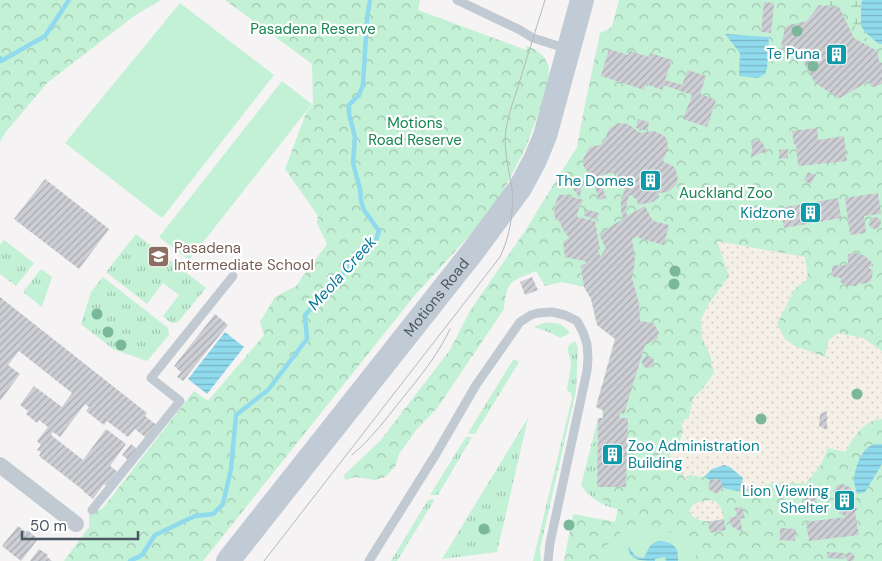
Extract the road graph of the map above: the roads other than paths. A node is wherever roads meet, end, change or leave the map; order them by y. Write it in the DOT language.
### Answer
graph roads {
  1 [pos="457,0"];
  2 [pos="582,0"];
  3 [pos="568,49"];
  4 [pos="233,276"];
  5 [pos="0,464"];
  6 [pos="92,510"];
  7 [pos="76,524"];
  8 [pos="228,561"];
  9 [pos="370,561"];
  10 [pos="548,561"];
  1 -- 3 [label="lane"];
  2 -- 3 [label="main road, Motions Road"];
  3 -- 8 [label="main road, Motions Road"];
  4 -- 6 [label="lane"];
  5 -- 7 [label="street"];
  9 -- 10 [label="lane"];
}
